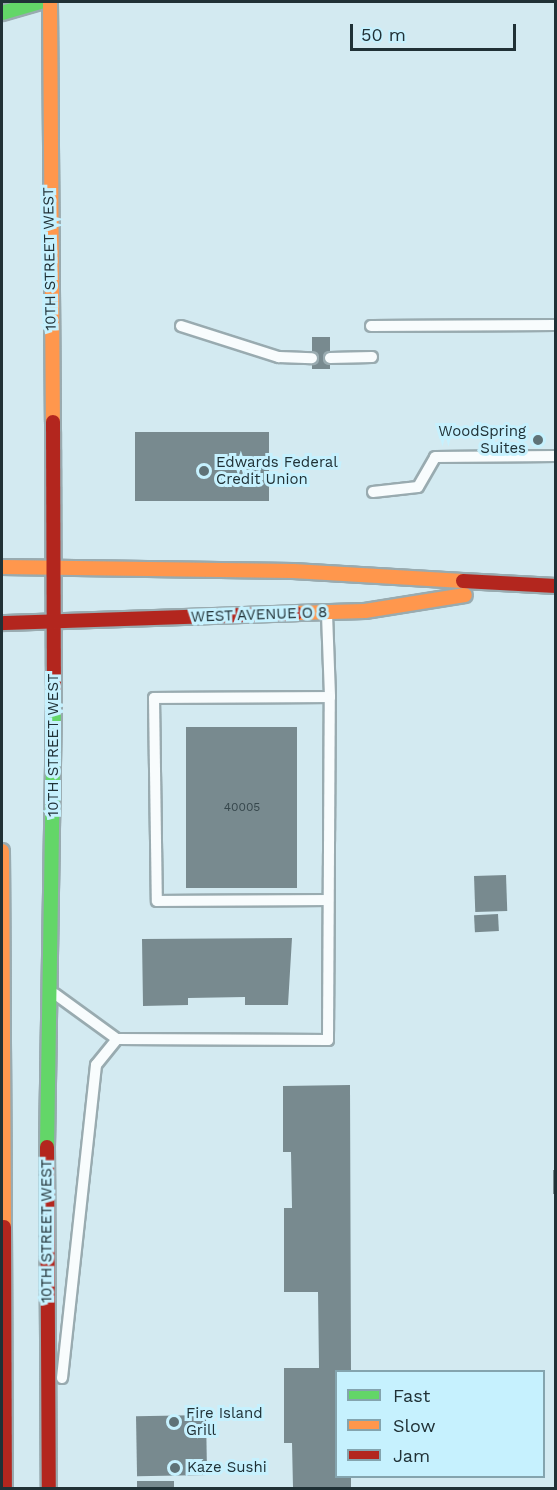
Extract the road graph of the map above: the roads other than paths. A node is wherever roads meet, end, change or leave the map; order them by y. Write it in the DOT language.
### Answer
graph roads {
  1 [pos="40,2"];
  2 [pos="50,2"];
  3 [pos="2,13"];
  4 [pos="555,325"];
  5 [pos="181,326"];
  6 [pos="371,326"];
  7 [pos="372,357"];
  8 [pos="312,358"];
  9 [pos="330,358"];
  10 [pos="555,456"];
  11 [pos="373,492"];
  12 [pos="52,565"];
  13 [pos="2,567"];
  14 [pos="516,586"];
  15 [pos="555,586"];
  16 [pos="327,612"];
  17 [pos="2,623"];
  18 [pos="53,624"];
  19 [pos="330,697"];
  20 [pos="2,851"];
  21 [pos="326,900"];
  22 [pos="50,990"];
  23 [pos="117,1039"];
  24 [pos="3,1076"];
  25 [pos="4,1288"];
  26 [pos="20,1302"];
  27 [pos="2,1314"];
  28 [pos="49,1439"];
  29 [pos="5,1488"];
  30 [pos="49,1488"];
  1 -- 3 [label="main road"];
  2 -- 12 [label="main road, 10TH STREET WEST"];
  4 -- 6 [label="lane"];
  5 -- 8 [label="lane"];
  7 -- 9 [label="lane"];
  10 -- 11 [label="lane"];
  12 -- 13 [label="main road, WEST AVENUE O 8"];
  12 -- 14 [label="main road, WEST AVENUE O 8"];
  12 -- 18 [label="main road, 10TH STREET WEST"];
  14 -- 15 [label="main road, WEST AVENUE O 8"];
  14 -- 16 [label="main road, WEST AVENUE O 8"];
  16 -- 18 [label="main road, WEST AVENUE O 8"];
  16 -- 19 [label="lane"];
  17 -- 18 [label="main road, WEST AVENUE O 8"];
  18 -- 22 [label="main road, 10TH STREET WEST"];
  19 -- 21 [label="lane"];
  19 -- 21 [label="lane"];
  20 -- 24 [label="main road"];
  21 -- 23 [label="lane"];
  22 -- 23 [label="lane"];
  22 -- 28 [label="main road, 10TH STREET WEST"];
  23 -- 28 [label="lane"];
  24 -- 25 [label="main road"];
  25 -- 26 [label="main road"];
  25 -- 27 [label="main road"];
  27 -- 29 [label="main road"];
  28 -- 30 [label="main road, 10TH STREET WEST"];
}
